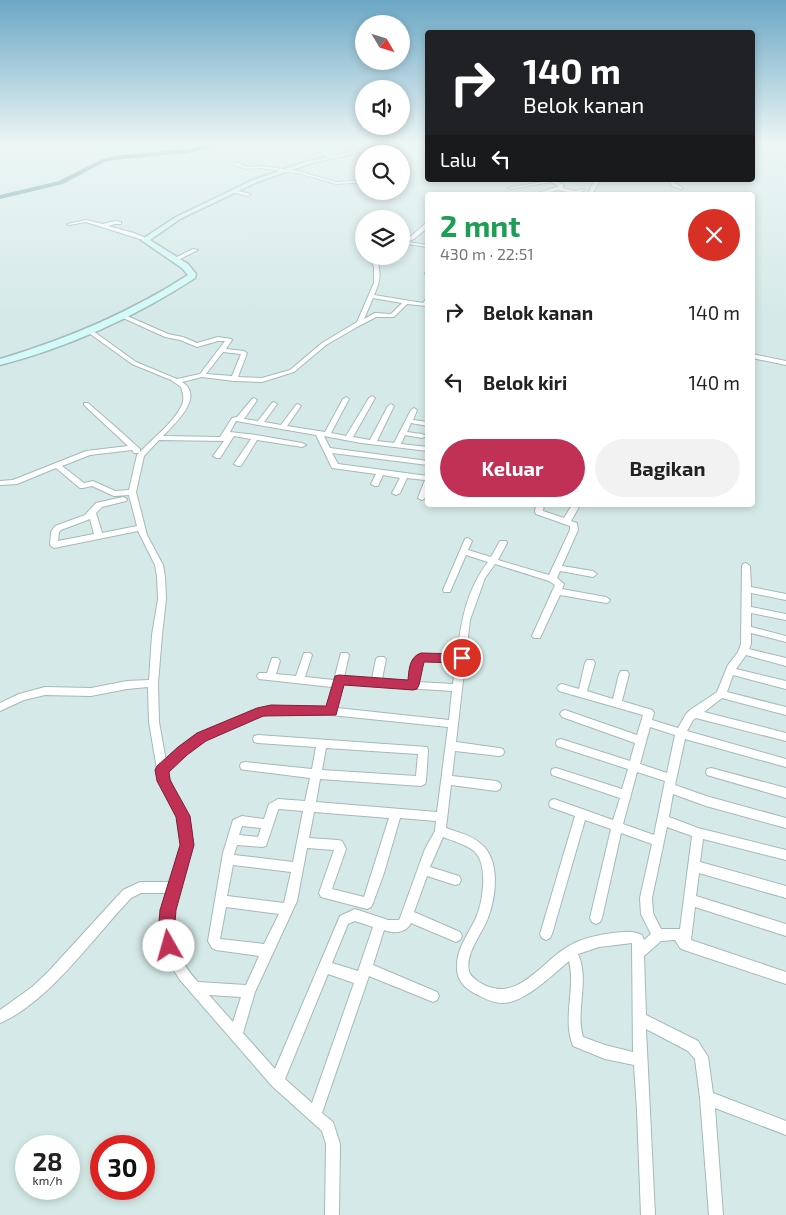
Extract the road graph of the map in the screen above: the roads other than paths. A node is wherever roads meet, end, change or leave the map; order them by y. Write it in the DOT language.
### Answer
graph roads {
  1 [pos="218,199"];
  2 [pos="119,223"];
  3 [pos="70,224"];
  4 [pos="102,226"];
  5 [pos="425,227"];
  6 [pos="145,239"];
  7 [pos="410,239"];
  8 [pos="410,244"];
  9 [pos="425,247"];
  10 [pos="195,250"];
  11 [pos="174,260"];
  12 [pos="376,265"];
  13 [pos="372,296"];
  14 [pos="406,302"];
  15 [pos="425,304"];
  16 [pos="123,316"];
  17 [pos="356,326"];
  18 [pos="91,332"];
  19 [pos="223,350"];
  20 [pos="755,357"];
  21 [pos="0,362"];
  22 [pos="786,363"];
  23 [pos="202,375"];
  24 [pos="234,379"];
  25 [pos="176,381"];
  26 [pos="372,398"];
  27 [pos="346,399"];
  28 [pos="254,400"];
  29 [pos="86,404"];
  30 [pos="274,404"];
  31 [pos="298,406"];
  32 [pos="391,406"];
  33 [pos="414,410"];
  34 [pos="239,420"];
  35 [pos="409,421"];
  36 [pos="259,424"];
  37 [pos="425,424"];
  38 [pos="283,427"];
  39 [pos="403,433"];
  40 [pos="323,434"];
  41 [pos="422,436"];
  42 [pos="256,437"];
  43 [pos="158,438"];
  44 [pos="226,439"];
  45 [pos="348,439"];
  46 [pos="373,442"];
  47 [pos="302,445"];
  48 [pos="397,445"];
  49 [pos="425,449"];
  50 [pos="327,450"];
  51 [pos="138,452"];
  52 [pos="217,456"];
  53 [pos="425,463"];
  54 [pos="238,464"];
  55 [pos="57,466"];
  56 [pos="358,469"];
  57 [pos="381,472"];
  58 [pos="404,476"];
  59 [pos="353,479"];
  60 [pos="425,480"];
  61 [pos="0,483"];
  62 [pos="375,484"];
  63 [pos="425,489"];
  64 [pos="132,492"];
  65 [pos="396,494"];
  66 [pos="422,498"];
  67 [pos="123,499"];
  68 [pos="540,507"];
  69 [pos="575,507"];
  70 [pos="92,513"];
  71 [pos="566,522"];
  72 [pos="141,528"];
  73 [pos="99,537"];
  74 [pos="468,542"];
  75 [pos="503,543"];
  76 [pos="464,552"];
  77 [pos="493,561"];
  78 [pos="746,566"];
  79 [pos="556,568"];
  80 [pos="593,574"];
  81 [pos="552,579"];
  82 [pos="747,588"];
  83 [pos="447,590"];
  84 [pos="557,591"];
  85 [pos="786,597"];
  86 [pos="606,600"];
  87 [pos="747,609"];
  88 [pos="786,617"];
  89 [pos="747,629"];
  90 [pos="538,636"];
  91 [pos="786,639"];
  92 [pos="743,651"];
  93 [pos="307,655"];
  94 [pos="344,655"];
  95 [pos="462,658"];
  96 [pos="381,659"];
  97 [pos="274,660"];
  98 [pos="786,662"];
  99 [pos="590,663"];
  100 [pos="731,671"];
  101 [pos="624,674"];
  102 [pos="300,680"];
  103 [pos="338,682"];
  104 [pos="153,683"];
  105 [pos="376,683"];
  106 [pos="413,685"];
  107 [pos="786,685"];
  108 [pos="457,688"];
  109 [pos="562,688"];
  110 [pos="582,694"];
  111 [pos="721,694"];
  112 [pos="617,704"];
  113 [pos="0,707"];
  114 [pos="786,711"];
  115 [pos="332,712"];
  116 [pos="693,713"];
  117 [pos="565,714"];
  118 [pos="646,722"];
  119 [pos="453,724"];
  120 [pos="681,733"];
  121 [pos="786,737"];
  122 [pos="258,739"];
  123 [pos="641,741"];
  124 [pos="561,743"];
  125 [pos="322,744"];
  126 [pos="451,746"];
  127 [pos="499,752"];
  128 [pos="786,764"];
  129 [pos="245,766"];
  130 [pos="634,766"];
  131 [pos="162,770"];
  132 [pos="556,772"];
  133 [pos="710,772"];
  134 [pos="316,774"];
  135 [pos="447,780"];
  136 [pos="671,784"];
  137 [pos="496,786"];
  138 [pos="786,793"];
  139 [pos="626,795"];
  140 [pos="554,804"];
  141 [pos="309,807"];
  142 [pos="396,814"];
  143 [pos="581,814"];
  144 [pos="442,817"];
  145 [pos="662,820"];
  146 [pos="786,823"];
  147 [pos="268,824"];
  148 [pos="617,827"];
  149 [pos="440,831"];
  150 [pos="698,833"];
  151 [pos="232,839"];
  152 [pos="657,841"];
  153 [pos="304,843"];
  154 [pos="786,856"];
  155 [pos="228,859"];
  156 [pos="694,866"];
  157 [pos="298,868"];
  158 [pos="424,870"];
  159 [pos="454,880"];
  160 [pos="174,887"];
  161 [pos="786,892"];
  162 [pos="220,900"];
  163 [pos="690,900"];
  164 [pos="287,909"];
  165 [pos="408,915"];
  166 [pos="596,918"];
  167 [pos="380,923"];
  168 [pos="786,930"];
  169 [pos="546,934"];
  170 [pos="658,935"];
  171 [pos="456,936"];
  172 [pos="684,944"];
  173 [pos="268,951"];
  174 [pos="571,952"];
  175 [pos="639,953"];
  176 [pos="324,966"];
  177 [pos="363,974"];
  178 [pos="786,978"];
  179 [pos="196,988"];
  180 [pos="249,991"];
  181 [pos="433,996"];
  182 [pos="0,1017"];
  183 [pos="640,1019"];
  184 [pos="236,1034"];
  185 [pos="640,1060"];
  186 [pos="277,1082"];
  187 [pos="707,1098"];
  188 [pos="315,1114"];
  189 [pos="786,1128"];
  190 [pos="332,1215"];
  191 [pos="648,1215"];
  192 [pos="716,1215"];
  1 -- 6 [label="street"];
  2 -- 4 [label="street"];
  3 -- 4 [label="street"];
  4 -- 6 [label="street"];
  5 -- 7 [label="street"];
  6 -- 11 [label="street"];
  8 -- 9 [label="street"];
  10 -- 11 [label="street"];
  11 -- 16 [label="street"];
  12 -- 13 [label="street"];
  13 -- 14 [label="street"];
  13 -- 17 [label="street"];
  14 -- 15 [label="street"];
  14 -- 17 [label="street"];
  16 -- 18 [label="street"];
  16 -- 19 [label="street"];
  17 -- 24 [label="street"];
  18 -- 21 [label="street"];
  18 -- 25 [label="street"];
  19 -- 23 [label="street"];
  19 -- 24 [label="street"];
  20 -- 22 [label="street"];
  23 -- 24 [label="street"];
  23 -- 25 [label="street"];
  25 -- 43 [label="street"];
  26 -- 45 [label="street"];
  27 -- 40 [label="street"];
  28 -- 34 [label="street"];
  29 -- 51 [label="street"];
  30 -- 36 [label="street"];
  31 -- 38 [label="street"];
  32 -- 46 [label="street"];
  33 -- 35 [label="street"];
  34 -- 36 [label="street"];
  34 -- 44 [label="street"];
  35 -- 37 [label="street"];
  35 -- 39 [label="street"];
  36 -- 38 [label="street"];
  38 -- 40 [label="street"];
  39 -- 41 [label="street"];
  39 -- 48 [label="street"];
  40 -- 45 [label="street"];
  40 -- 50 [label="street"];
  42 -- 44 [label="street"];
  42 -- 47 [label="street"];
  42 -- 54 [label="street"];
  43 -- 44 [label="street"];
  43 -- 51 [label="street"];
  44 -- 52 [label="street"];
  45 -- 46 [label="street"];
  46 -- 48 [label="street"];
  48 -- 49 [label="street"];
  50 -- 53 [label="street"];
  50 -- 56 [label="street"];
  51 -- 55 [label="street"];
  51 -- 64 [label="street"];
  55 -- 61 [label="street"];
  55 -- 64 [label="street"];
  56 -- 57 [label="street"];
  56 -- 59 [label="street"];
  57 -- 58 [label="street"];
  57 -- 62 [label="street"];
  58 -- 60 [label="street"];
  58 -- 65 [label="street"];
  63 -- 66 [label="street"];
  64 -- 72 [label="street"];
  67 -- 70 [label="street"];
  68 -- 71 [label="street"];
  69 -- 71 [label="street"];
  70 -- 73 [label="street"];
  70 -- 73 [label="street"];
  71 -- 79 [label="street"];
  72 -- 73 [label="street"];
  72 -- 104 [label="street"];
  74 -- 76 [label="street"];
  75 -- 77 [label="street"];
  76 -- 77 [label="street"];
  76 -- 83 [label="street"];
  77 -- 81 [label="street"];
  77 -- 95 [label="street"];
  78 -- 82 [label="street"];
  79 -- 80 [label="street"];
  79 -- 81 [label="street"];
  81 -- 84 [label="street"];
  82 -- 85 [label="street"];
  82 -- 87 [label="street"];
  84 -- 86 [label="street"];
  84 -- 90 [label="street"];
  87 -- 88 [label="street"];
  87 -- 89 [label="street"];
  89 -- 91 [label="street"];
  89 -- 92 [label="street"];
  92 -- 98 [label="street"];
  92 -- 100 [label="street"];
  93 -- 102 [label="street"];
  94 -- 103 [label="street"];
  95 -- 106 [label="street"];
  95 -- 108 [label="street"];
  96 -- 105 [label="street"];
  97 -- 102 [label="street"];
  99 -- 110 [label="street"];
  100 -- 107 [label="street"];
  100 -- 111 [label="street"];
  101 -- 112 [label="street"];
  102 -- 103 [label="street"];
  103 -- 105 [label="street"];
  103 -- 115 [label="street"];
  104 -- 113 [label="street"];
  104 -- 131 [label="street"];
  105 -- 106 [label="street"];
  106 -- 108 [label="street"];
  108 -- 119 [label="street"];
  109 -- 110 [label="street"];
  110 -- 112 [label="street"];
  111 -- 114 [label="street"];
  111 -- 116 [label="street"];
  112 -- 118 [label="street"];
  115 -- 119 [label="street"];
  115 -- 131 [label="street"];
  116 -- 120 [label="street"];
  116 -- 121 [label="street"];
  117 -- 123 [label="street"];
  118 -- 120 [label="street"];
  118 -- 123 [label="street"];
  119 -- 126 [label="street"];
  120 -- 128 [label="street"];
  120 -- 136 [label="street"];
  122 -- 125 [label="street"];
  123 -- 130 [label="street"];
  124 -- 130 [label="street"];
  125 -- 134 [label="street"];
  125 -- 134 [label="street"];
  126 -- 127 [label="street"];
  126 -- 135 [label="street"];
  129 -- 134 [label="street"];
  130 -- 136 [label="street"];
  130 -- 139 [label="street"];
  131 -- 160 [label="street"];
  132 -- 139 [label="street"];
  133 -- 138 [label="street"];
  134 -- 141 [label="street"];
  135 -- 137 [label="street"];
  135 -- 144 [label="street"];
  136 -- 145 [label="street"];
  136 -- 146 [label="street"];
  139 -- 148 [label="street"];
  140 -- 143 [label="street"];
  141 -- 142 [label="street"];
  141 -- 147 [label="street"];
  141 -- 153 [label="street"];
  142 -- 144 [label="street"];
  142 -- 153 [label="street"];
  143 -- 148 [label="street"];
  143 -- 169 [label="street"];
  144 -- 149 [label="street"];
  145 -- 150 [label="street"];
  145 -- 152 [label="street"];
  147 -- 151 [label="street"];
  147 -- 151 [label="street"];
  148 -- 152 [label="street"];
  148 -- 166 [label="street"];
  149 -- 158 [label="street"];
  149 -- 174 [label="street"];
  150 -- 154 [label="street"];
  150 -- 156 [label="street"];
  151 -- 155 [label="street"];
  152 -- 170 [label="street"];
  153 -- 157 [label="street"];
  155 -- 157 [label="street"];
  155 -- 162 [label="street"];
  156 -- 161 [label="street"];
  156 -- 163 [label="street"];
  157 -- 164 [label="street"];
  158 -- 159 [label="street"];
  158 -- 165 [label="street"];
  160 -- 179 [label="street"];
  160 -- 182 [label="street"];
  162 -- 164 [label="street"];
  162 -- 173 [label="street"];
  163 -- 168 [label="street"];
  163 -- 172 [label="street"];
  164 -- 173 [label="street"];
  165 -- 167 [label="street"];
  165 -- 171 [label="street"];
  167 -- 176 [label="street"];
  167 -- 177 [label="street"];
  170 -- 172 [label="street"];
  170 -- 175 [label="street"];
  172 -- 178 [label="street"];
  173 -- 180 [label="street"];
  174 -- 175 [label="street"];
  174 -- 185 [label="street"];
  175 -- 183 [label="street"];
  176 -- 177 [label="street"];
  176 -- 186 [label="street"];
  177 -- 181 [label="street"];
  177 -- 188 [label="street"];
  179 -- 180 [label="street"];
  179 -- 184 [label="street"];
  180 -- 184 [label="street"];
  183 -- 185 [label="street"];
  183 -- 187 [label="street"];
  184 -- 186 [label="street"];
  185 -- 191 [label="street"];
  186 -- 188 [label="street"];
  187 -- 189 [label="street"];
  187 -- 192 [label="street"];
  188 -- 190 [label="street"];
}
